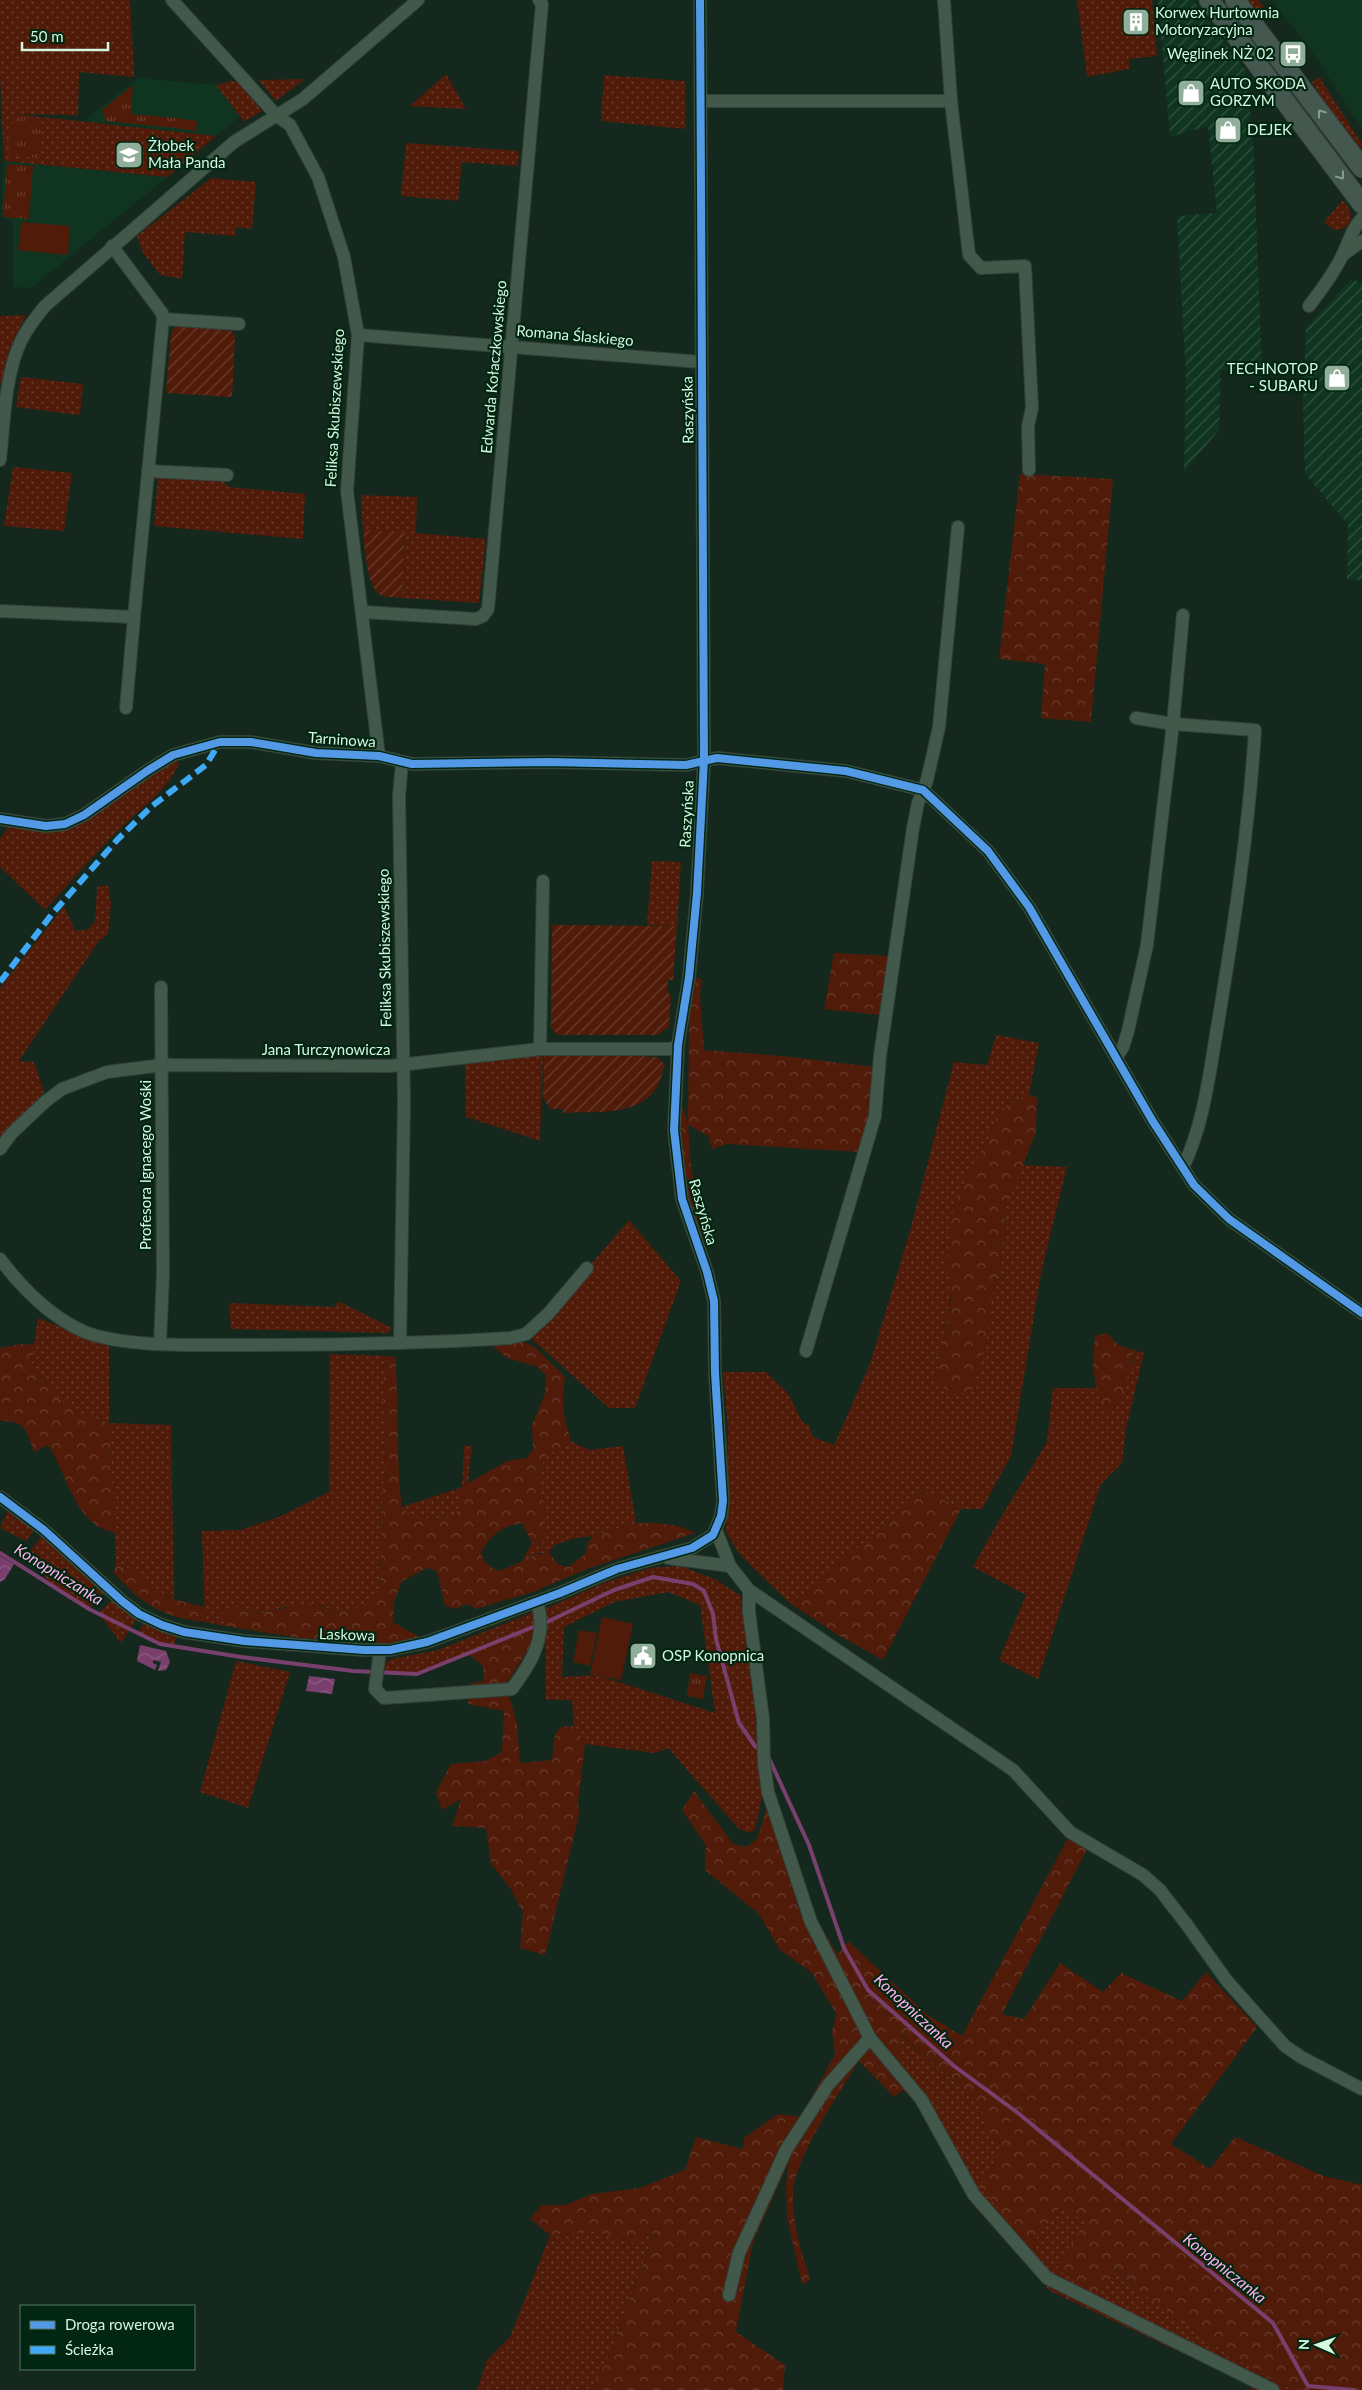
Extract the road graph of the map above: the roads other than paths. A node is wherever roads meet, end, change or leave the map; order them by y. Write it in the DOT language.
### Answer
graph roads {
  1 [pos="172,0"];
  2 [pos="418,0"];
  3 [pos="539,0"];
  4 [pos="700,0"];
  5 [pos="944,0"];
  6 [pos="1209,0"];
  7 [pos="1235,0"];
  8 [pos="701,101"];
  9 [pos="951,101"];
  10 [pos="277,116"];
  11 [pos="1356,154"];
  12 [pos="1362,168"];
  13 [pos="1362,204"];
  14 [pos="1362,218"];
  15 [pos="1362,241"];
  16 [pos="112,246"];
  17 [pos="1344,254"];
  18 [pos="1309,306"];
  19 [pos="163,319"];
  20 [pos="239,324"];
  21 [pos="358,335"];
  22 [pos="513,348"];
  23 [pos="701,362"];
  24 [pos="3,413"];
  25 [pos="0,460"];
  26 [pos="1030,470"];
  27 [pos="148,471"];
  28 [pos="227,476"];
  29 [pos="958,527"];
  30 [pos="0,611"];
  31 [pos="363,612"];
  32 [pos="1183,615"];
  33 [pos="134,617"];
  34 [pos="126,708"];
  35 [pos="1136,718"];
  36 [pos="1173,724"];
  37 [pos="380,756"];
  38 [pos="704,760"];
  39 [pos="402,762"];
  40 [pos="923,790"];
  41 [pos="0,819"];
  42 [pos="543,881"];
  43 [pos="161,987"];
  44 [pos="678,1045"];
  45 [pos="540,1049"];
  46 [pos="1117,1057"];
  47 [pos="163,1066"];
  48 [pos="403,1066"];
  49 [pos="0,1149"];
  50 [pos="1183,1167"];
  51 [pos="0,1259"];
  52 [pos="587,1268"];
  53 [pos="1362,1313"];
  54 [pos="160,1343"];
  55 [pos="400,1343"];
  56 [pos="806,1351"];
  57 [pos="0,1497"];
  58 [pos="716,1530"];
  59 [pos="665,1557"];
  60 [pos="730,1566"];
  61 [pos="749,1590"];
  62 [pos="536,1602"];
  63 [pos="380,1650"];
  64 [pos="870,2038"];
  65 [pos="1362,2089"];
  66 [pos="729,2295"];
  67 [pos="1273,2390"];
  1 -- 10 [label="street, Feliksa Skubiszewskiego"];
  2 -- 10 [label="street"];
  3 -- 22 [label="street, Edwarda Kołaczkowskiego"];
  4 -- 8 [label="street, Raszyńska"];
  5 -- 9 [label="street"];
  6 -- 13 [label="main road, one-way"];
  11 -- 7 [label="main road, one-way"];
  8 -- 9 [label="street"];
  8 -- 23 [label="street, Raszyńska"];
  9 -- 26 [label="street"];
  10 -- 16 [label="street"];
  10 -- 21 [label="street, Feliksa Skubiszewskiego"];
  11 -- 12 [label="main road"];
  14 -- 17 [label="street"];
  15 -- 17 [label="street"];
  16 -- 19 [label="street"];
  16 -- 24 [label="street"];
  17 -- 18 [label="street"];
  19 -- 20 [label="street"];
  19 -- 27 [label="street"];
  21 -- 22 [label="street, Romana Ślaskiego"];
  21 -- 31 [label="street, Feliksa Skubiszewskiego"];
  22 -- 23 [label="street, Romana Ślaskiego"];
  22 -- 31 [label="street, Edwarda Kołaczkowskiego"];
  23 -- 38 [label="street, Raszyńska"];
  24 -- 25 [label="street"];
  27 -- 28 [label="street"];
  27 -- 33 [label="street"];
  29 -- 40 [label="street"];
  30 -- 33 [label="street"];
  31 -- 37 [label="street, Feliksa Skubiszewskiego"];
  32 -- 36 [label="street"];
  33 -- 34 [label="street"];
  35 -- 36 [label="street"];
  36 -- 46 [label="street"];
  36 -- 50 [label="street"];
  37 -- 39 [label="street, Tarninowa"];
  37 -- 41 [label="street, Tarninowa"];
  38 -- 39 [label="street, Tarninowa"];
  38 -- 40 [label="street, Tarninowa"];
  38 -- 44 [label="street, Raszyńska"];
  39 -- 48 [label="street, Feliksa Skubiszewskiego"];
  40 -- 46 [label="street"];
  40 -- 56 [label="street"];
  42 -- 45 [label="street"];
  43 -- 47 [label="street, Profesora Ignacego Wośki"];
  44 -- 45 [label="street, Jana Turczynowicza"];
  44 -- 58 [label="street, Raszyńska"];
  45 -- 48 [label="street, Jana Turczynowicza"];
  46 -- 50 [label="street"];
  47 -- 48 [label="street, Jana Turczynowicza"];
  47 -- 49 [label="street, Jana Turczynowicza"];
  47 -- 54 [label="street, Profesora Ignacego Wośki"];
  48 -- 55 [label="street, Feliksa Skubiszewskiego"];
  50 -- 53 [label="street"];
  51 -- 54 [label="street"];
  52 -- 55 [label="street"];
  54 -- 55 [label="street"];
  57 -- 63 [label="street, Laskowa"];
  58 -- 59 [label="street, Laskowa"];
  58 -- 60 [label="street"];
  59 -- 60 [label="street, Laskowa"];
  59 -- 62 [label="street, Laskowa"];
  60 -- 61 [label="street"];
  61 -- 64 [label="street"];
  61 -- 65 [label="street"];
  62 -- 63 [label="street, Laskowa"];
  62 -- 63 [label="street"];
  64 -- 66 [label="street"];
  64 -- 67 [label="street"];
}
